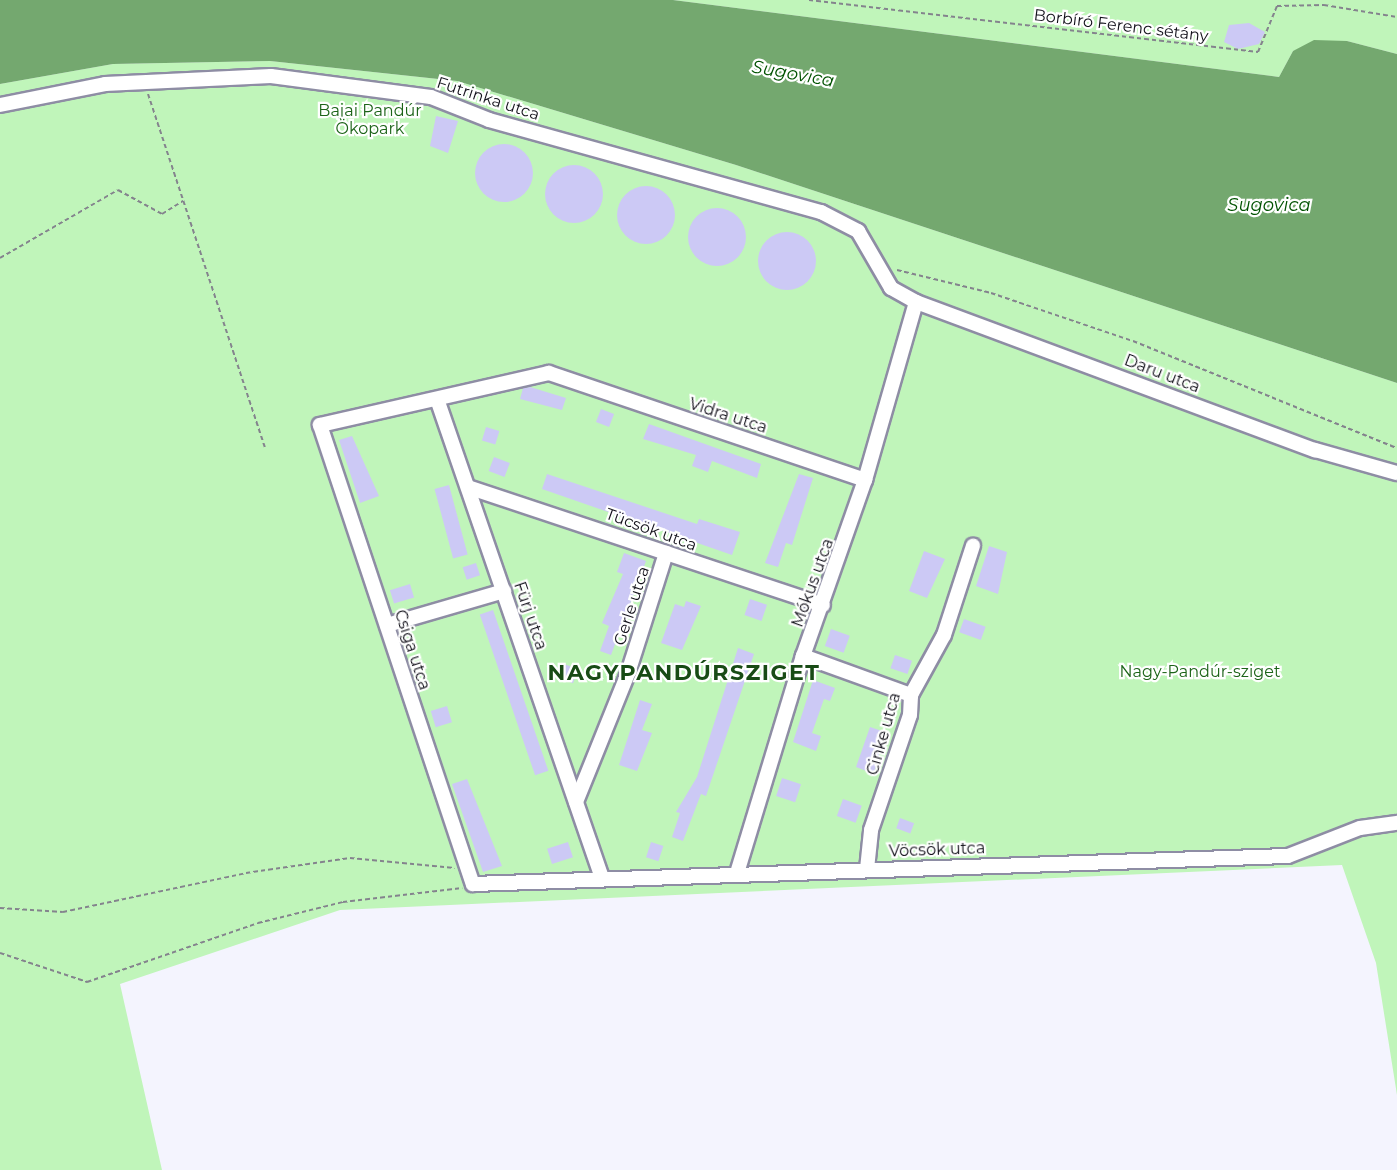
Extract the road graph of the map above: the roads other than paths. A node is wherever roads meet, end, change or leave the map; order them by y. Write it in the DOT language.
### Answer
graph roads {
  1 [pos="0,105"];
  2 [pos="915,302"];
  3 [pos="437,399"];
  4 [pos="320,425"];
  5 [pos="1397,473"];
  6 [pos="865,480"];
  7 [pos="468,487"];
  8 [pos="973,546"];
  9 [pos="666,553"];
  10 [pos="504,591"];
  11 [pos="823,605"];
  12 [pos="387,625"];
  13 [pos="803,656"];
  14 [pos="911,695"];
  15 [pos="576,802"];
  16 [pos="1397,823"];
  17 [pos="867,869"];
  18 [pos="738,873"];
  19 [pos="602,879"];
  20 [pos="473,884"];
  1 -- 2 [label="street, Futrinka utca"];
  2 -- 5 [label="street, Daru utca"];
  2 -- 6 [label="street, Mókus utca"];
  3 -- 4 [label="street, Vidra utca"];
  3 -- 6 [label="street, Vidra utca"];
  3 -- 7 [label="street, Fürj utca"];
  4 -- 12 [label="street, Csiga utca"];
  6 -- 11 [label="street, Mókus utca"];
  7 -- 9 [label="street, Tücsök utca"];
  7 -- 10 [label="street, Fürj utca"];
  8 -- 14 [label="street, Cinke utca"];
  9 -- 11 [label="street, Tücsök utca"];
  9 -- 15 [label="street, Gerle utca"];
  10 -- 12 [label="street"];
  10 -- 15 [label="street, Fürj utca"];
  11 -- 13 [label="street, Mókus utca"];
  12 -- 20 [label="street, Csiga utca"];
  13 -- 14 [label="street"];
  13 -- 18 [label="street, Mókus utca"];
  14 -- 17 [label="street, Cinke utca"];
  15 -- 19 [label="street, Fürj utca"];
  16 -- 17 [label="street, Vöcsök utca"];
  17 -- 18 [label="street, Vöcsök utca"];
  18 -- 19 [label="street, Vöcsök utca"];
  19 -- 20 [label="street, Vöcsök utca"];
}
